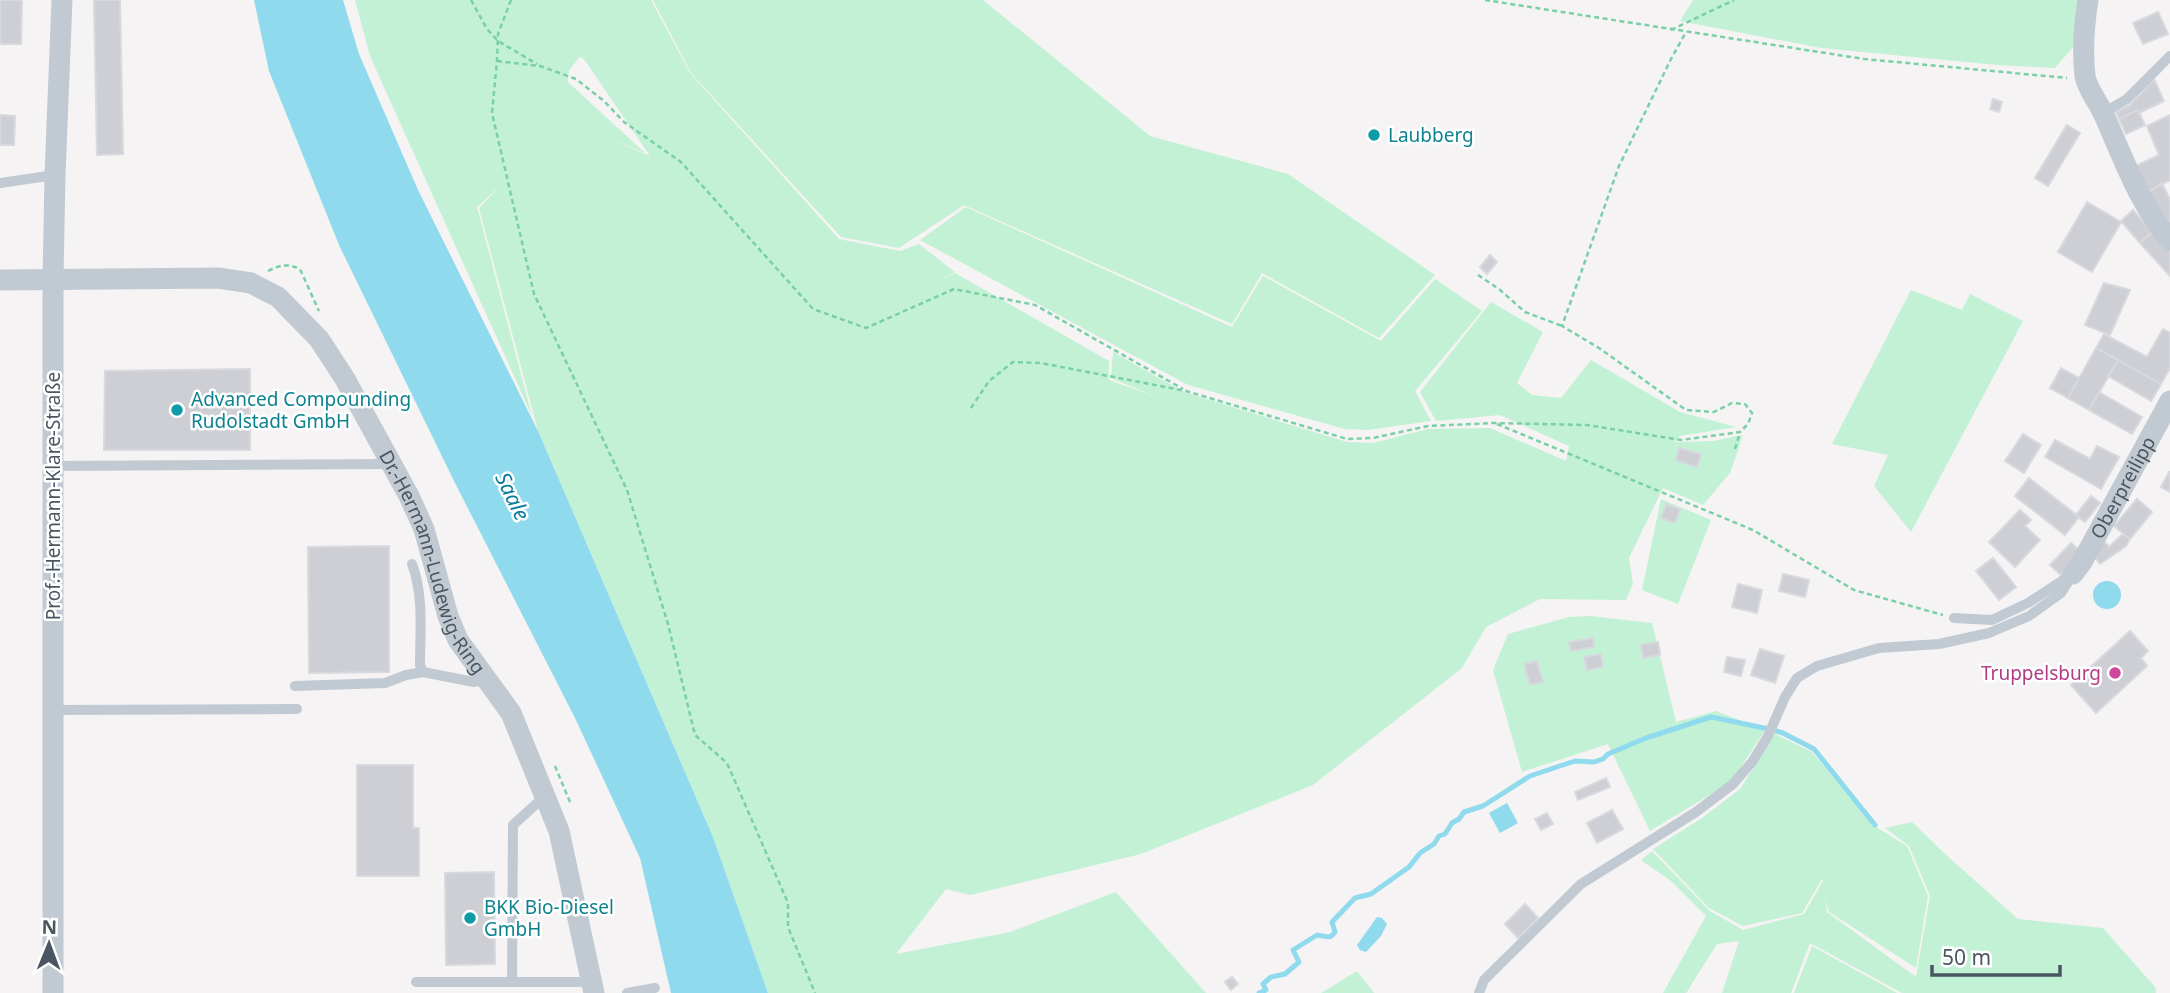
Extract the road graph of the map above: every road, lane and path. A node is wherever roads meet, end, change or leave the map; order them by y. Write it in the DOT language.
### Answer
graph roads {
  1 [pos="62,0"];
  2 [pos="471,0"];
  3 [pos="511,0"];
  4 [pos="1485,0"];
  5 [pos="1734,0"];
  6 [pos="2088,0"];
  7 [pos="1671,30"];
  8 [pos="1686,32"];
  9 [pos="498,41"];
  10 [pos="2170,56"];
  11 [pos="497,61"];
  12 [pos="540,66"];
  13 [pos="2085,79"];
  14 [pos="2104,113"];
  15 [pos="55,175"];
  16 [pos="0,183"];
  17 [pos="2170,240"];
  18 [pos="262,274"];
  19 [pos="1478,275"];
  20 [pos="53,278"];
  21 [pos="0,280"];
  22 [pos="319,310"];
  23 [pos="1562,326"];
  24 [pos="1186,391"];
  25 [pos="2170,401"];
  26 [pos="971,408"];
  27 [pos="1494,423"];
  28 [pos="1740,432"];
  29 [pos="1735,449"];
  30 [pos="391,464"];
  31 [pos="52,466"];
  32 [pos="412,564"];
  33 [pos="2073,573"];
  34 [pos="1954,618"];
  35 [pos="423,672"];
  36 [pos="486,679"];
  37 [pos="295,685"];
  38 [pos="297,709"];
  39 [pos="52,710"];
  40 [pos="545,796"];
  41 [pos="416,982"];
  42 [pos="512,982"];
  43 [pos="593,988"];
  44 [pos="656,988"];
  45 [pos="53,993"];
  46 [pos="627,993"];
  47 [pos="815,993"];
  48 [pos="1479,993"];
  1 -- 15 [label="street, Prof.-Hermann-Klare-Straße"];
  2 -- 9 [label="path"];
  3 -- 9 [label="path"];
  4 -- 7 [label="path"];
  5 -- 7 [label="path"];
  6 -- 13 [label="street"];
  7 -- 8 [label="path"];
  8 -- 13 [label="path"];
  8 -- 23 [label="path"];
  9 -- 11 [label="path"];
  9 -- 12 [label="path"];
  10 -- 14 [label="lane"];
  11 -- 12 [label="path"];
  11 -- 47 [label="path"];
  12 -- 24 [label="path"];
  13 -- 14 [label="street"];
  14 -- 17 [label="street"];
  15 -- 16 [label="lane"];
  15 -- 20 [label="street, Prof.-Hermann-Klare-Straße"];
  18 -- 22 [label="path"];
  19 -- 23 [label="path"];
  20 -- 21 [label="street, Dr.-Hermann-Ludewig-Ring"];
  20 -- 30 [label="street, Dr.-Hermann-Ludewig-Ring"];
  20 -- 31 [label="street, Prof.-Hermann-Klare-Straße"];
  23 -- 28 [label="path"];
  24 -- 26 [label="path"];
  24 -- 27 [label="path"];
  25 -- 33 [label="street, Oberpreilipp"];
  27 -- 28 [label="path"];
  27 -- 34 [label="path"];
  28 -- 29 [label="path"];
  30 -- 31 [label="lane"];
  30 -- 36 [label="street, Dr.-Hermann-Ludewig-Ring"];
  31 -- 39 [label="street, Prof.-Hermann-Klare-Straße"];
  32 -- 35 [label="lane"];
  33 -- 34 [label="lane"];
  33 -- 48 [label="lane"];
  35 -- 36 [label="lane"];
  35 -- 37 [label="lane"];
  36 -- 40 [label="street, Dr.-Hermann-Ludewig-Ring"];
  38 -- 39 [label="lane"];
  39 -- 45 [label="street, Prof.-Hermann-Klare-Straße"];
  40 -- 42 [label="lane"];
  40 -- 43 [label="street, Dr.-Hermann-Ludewig-Ring"];
  41 -- 42 [label="lane"];
  42 -- 43 [label="lane"];
  44 -- 46 [label="lane"];
}
